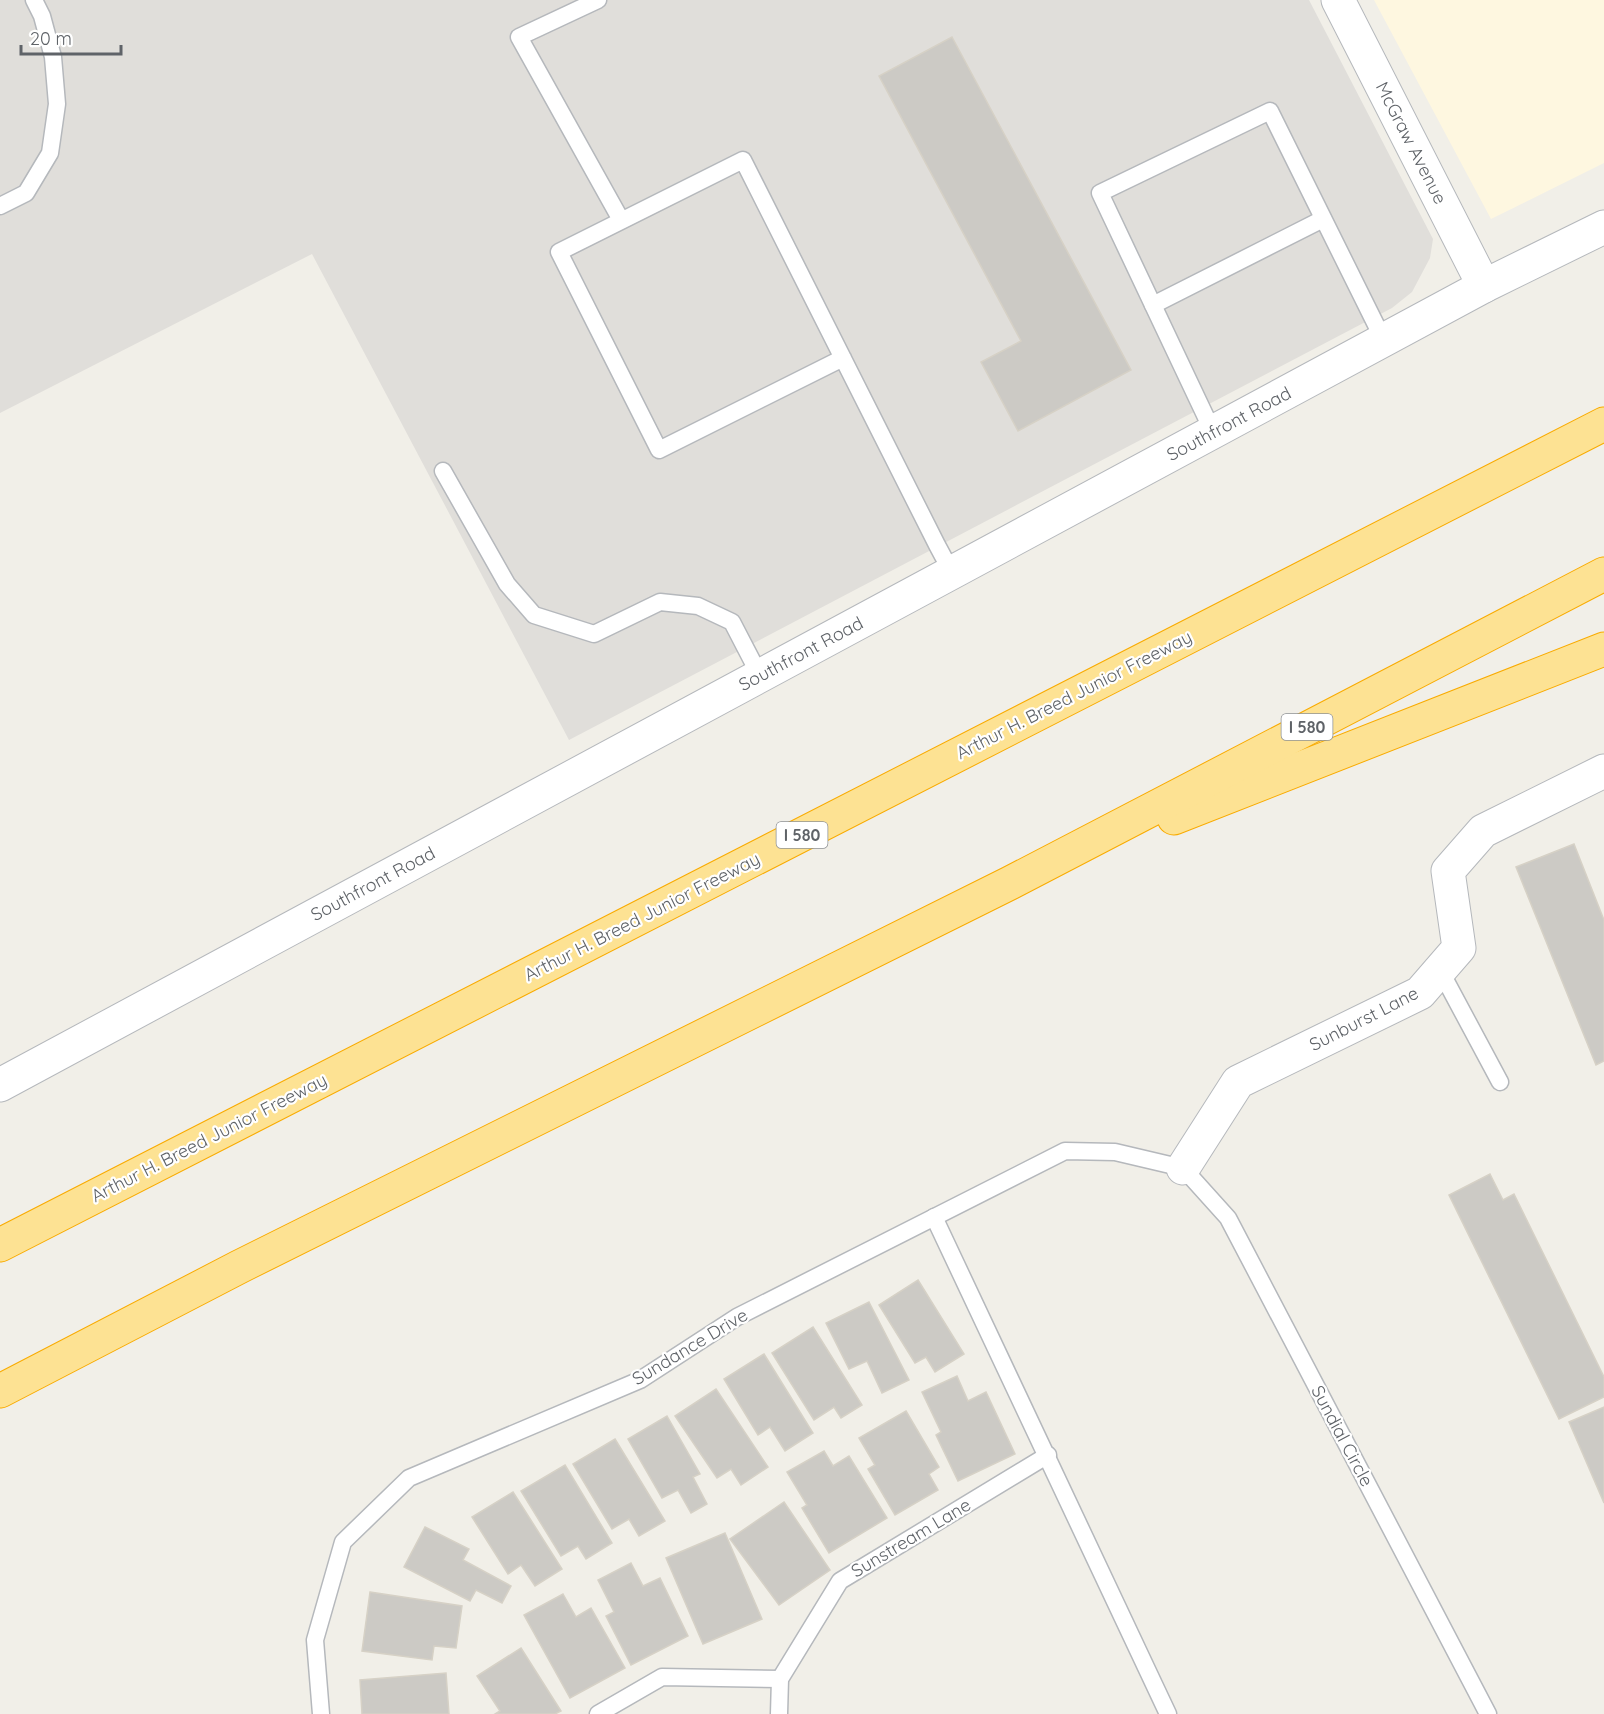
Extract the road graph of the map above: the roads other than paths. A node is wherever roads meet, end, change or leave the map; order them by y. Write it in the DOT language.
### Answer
graph roads {
  1 [pos="34,0"];
  2 [pos="597,0"];
  3 [pos="1338,0"];
  4 [pos="0,206"];
  5 [pos="1323,219"];
  6 [pos="621,220"];
  7 [pos="1604,227"];
  8 [pos="1484,286"];
  9 [pos="1153,305"];
  10 [pos="1384,341"];
  11 [pos="843,358"];
  12 [pos="1604,424"];
  13 [pos="1213,432"];
  14 [pos="443,471"];
  15 [pos="952,573"];
  16 [pos="1604,574"];
  17 [pos="1604,649"];
  18 [pos="759,676"];
  19 [pos="1604,771"];
  20 [pos="1010,883"];
  21 [pos="1440,970"];
  22 [pos="1500,1082"];
  23 [pos="0,1085"];
  24 [pos="1183,1168"];
  25 [pos="934,1217"];
  26 [pos="0,1245"];
  27 [pos="0,1391"];
  28 [pos="1048,1455"];
  29 [pos="780,1679"];
  30 [pos="321,1714"];
  31 [pos="598,1714"];
  32 [pos="779,1714"];
  33 [pos="1167,1714"];
  34 [pos="1488,1714"];
  1 -- 4 [label="lane"];
  2 -- 6 [label="lane"];
  3 -- 8 [label="street, McGraw Avenue"];
  5 -- 9 [label="lane"];
  5 -- 9 [label="lane"];
  5 -- 10 [label="lane"];
  6 -- 11 [label="lane"];
  6 -- 11 [label="lane"];
  7 -- 8 [label="street, Southfront Road"];
  8 -- 10 [label="street, Southfront Road"];
  9 -- 13 [label="lane"];
  10 -- 13 [label="street, Southfront Road"];
  11 -- 15 [label="lane"];
  12 -- 26 [label="highway, Arthur H. Breed Junior Freeway / I 580"];
  13 -- 15 [label="street, Southfront Road"];
  14 -- 18 [label="lane"];
  15 -- 18 [label="street, Southfront Road"];
  16 -- 20 [label="highway, I 580"];
  17 -- 20 [label="highway"];
  18 -- 23 [label="street, Southfront Road"];
  19 -- 21 [label="street, Sunburst Lane"];
  20 -- 27 [label="highway, I 580"];
  21 -- 22 [label="lane"];
  21 -- 24 [label="street, Sunburst Lane"];
  24 -- 25 [label="lane, Sundance Drive"];
  24 -- 34 [label="lane, Sundial Circle"];
  25 -- 28 [label="lane"];
  25 -- 30 [label="lane, Sundance Drive"];
  28 -- 29 [label="lane, Sunstream Lane"];
  28 -- 33 [label="lane"];
  29 -- 31 [label="lane"];
  29 -- 32 [label="lane, Sunstream Lane"];
}
